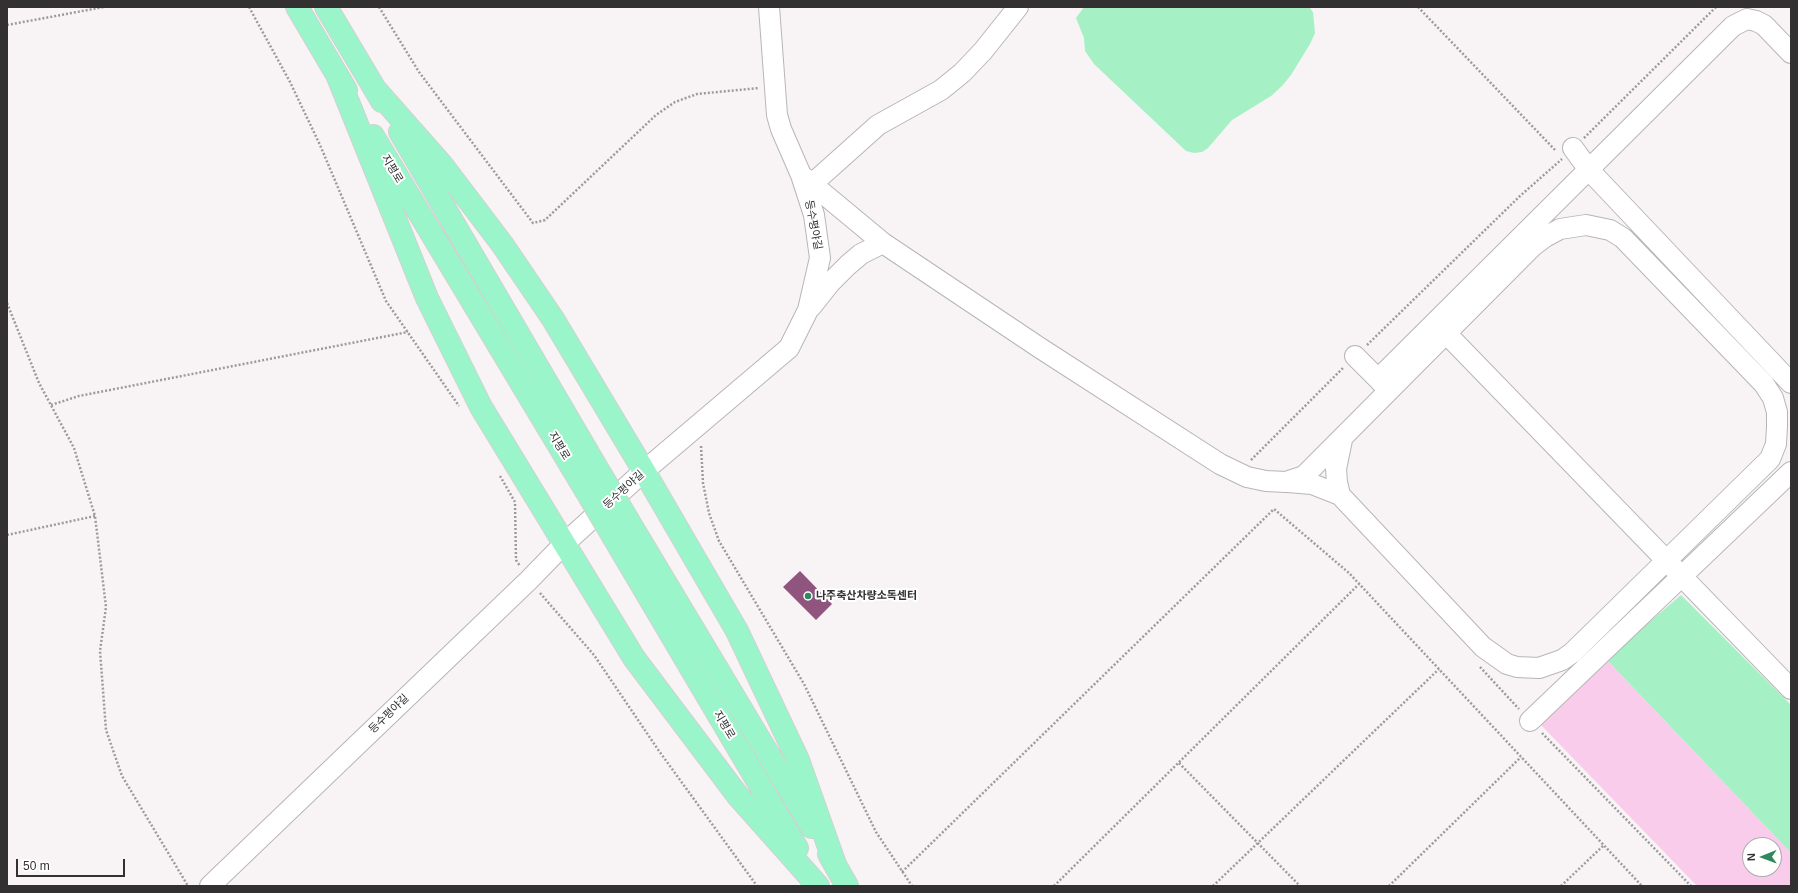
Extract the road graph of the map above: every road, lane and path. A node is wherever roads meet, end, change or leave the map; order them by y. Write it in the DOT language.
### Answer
graph roads {
  1 [pos="104,7"];
  2 [pos="249,7"];
  3 [pos="297,7"];
  4 [pos="326,7"];
  5 [pos="379,7"];
  6 [pos="769,7"];
  7 [pos="1018,7"];
  8 [pos="1418,7"];
  9 [pos="1716,7"];
  10 [pos="7,25"];
  11 [pos="1791,53"];
  12 [pos="338,77"];
  13 [pos="774,86"];
  14 [pos="374,88"];
  15 [pos="1573,148"];
  16 [pos="1589,170"];
  17 [pos="806,179"];
  18 [pos="883,243"];
  19 [pos="7,302"];
  20 [pos="808,310"];
  21 [pos="1441,328"];
  22 [pos="408,332"];
  23 [pos="1355,356"];
  24 [pos="1791,383"];
  25 [pos="1384,385"];
  26 [pos="51,405"];
  27 [pos="460,408"];
  28 [pos="699,425"];
  29 [pos="1342,440"];
  30 [pos="644,471"];
  31 [pos="1791,472"];
  32 [pos="1240,473"];
  33 [pos="500,475"];
  34 [pos="593,482"];
  35 [pos="1286,482"];
  36 [pos="1340,495"];
  37 [pos="95,516"];
  38 [pos="7,535"];
  39 [pos="564,544"];
  40 [pos="1666,560"];
  41 [pos="1681,576"];
  42 [pos="529,580"];
  43 [pos="1359,584"];
  44 [pos="1476,662"];
  45 [pos="1439,669"];
  46 [pos="1791,689"];
  47 [pos="1530,721"];
  48 [pos="1521,757"];
  49 [pos="1179,763"];
  50 [pos="1258,843"];
  51 [pos="1604,845"];
  52 [pos="836,867"];
  53 [pos="902,872"];
  54 [pos="188,886"];
  55 [pos="210,886"];
  56 [pos="757,886"];
  57 [pos="819,886"];
  58 [pos="847,886"];
  59 [pos="912,886"];
  60 [pos="1054,886"];
  61 [pos="1213,886"];
  62 [pos="1300,886"];
  63 [pos="1389,886"];
  64 [pos="1561,886"];
  65 [pos="1642,886"];
  66 [pos="1691,886"];
  1 -- 10 [label="path"];
  2 -- 22 [label="path"];
  3 -- 12 [label="main road, 지평로"];
  4 -- 14 [label="main road, 지평로"];
  5 -- 13 [label="path"];
  6 -- 13 [label="street, 등수평야길"];
  7 -- 17 [label="street"];
  8 -- 23 [label="path"];
  9 -- 15 [label="path"];
  11 -- 16 [label="street"];
  12 -- 34 [label="main road, 지평로"];
  12 -- 39 [label="main road"];
  13 -- 17 [label="street, 등수평야길"];
  14 -- 30 [label="main road"];
  14 -- 34 [label="main road, 지평로"];
  15 -- 16 [label="street"];
  16 -- 21 [label="street"];
  16 -- 24 [label="street"];
  17 -- 18 [label="street"];
  17 -- 20 [label="street, 등수평야길"];
  18 -- 20 [label="street"];
  18 -- 32 [label="street"];
  19 -- 26 [label="path"];
  20 -- 28 [label="street, 등수평야길"];
  21 -- 25 [label="street"];
  21 -- 40 [label="street"];
  21 -- 40 [label="street"];
  22 -- 26 [label="path"];
  22 -- 27 [label="path"];
  23 -- 25 [label="street"];
  23 -- 32 [label="path"];
  25 -- 29 [label="street"];
  26 -- 37 [label="path"];
  28 -- 30 [label="street, 등수평야길"];
  28 -- 53 [label="path"];
  29 -- 35 [label="street"];
  29 -- 36 [label="street"];
  30 -- 39 [label="street, 등수평야길"];
  30 -- 52 [label="main road"];
  31 -- 41 [label="street"];
  32 -- 35 [label="street"];
  33 -- 42 [label="path"];
  34 -- 52 [label="main road, 지평로, bridge"];
  34 -- 57 [label="main road, 지평로, bridge"];
  35 -- 36 [label="street"];
  36 -- 40 [label="street"];
  37 -- 38 [label="path"];
  37 -- 54 [label="path"];
  39 -- 42 [label="street, 등수평야길"];
  39 -- 57 [label="main road"];
  40 -- 41 [label="street"];
  41 -- 46 [label="street"];
  41 -- 47 [label="street"];
  42 -- 55 [label="street, 등수평야길"];
  42 -- 56 [label="path"];
  43 -- 45 [label="path"];
  43 -- 49 [label="path"];
  43 -- 53 [label="path"];
  44 -- 47 [label="path"];
  45 -- 48 [label="path"];
  45 -- 50 [label="path"];
  47 -- 66 [label="path"];
  48 -- 51 [label="path"];
  48 -- 63 [label="path"];
  49 -- 50 [label="path"];
  49 -- 60 [label="path"];
  50 -- 61 [label="path"];
  50 -- 62 [label="path"];
  51 -- 64 [label="path"];
  51 -- 65 [label="path"];
  52 -- 58 [label="main road, 지평로"];
  53 -- 59 [label="path"];
}
